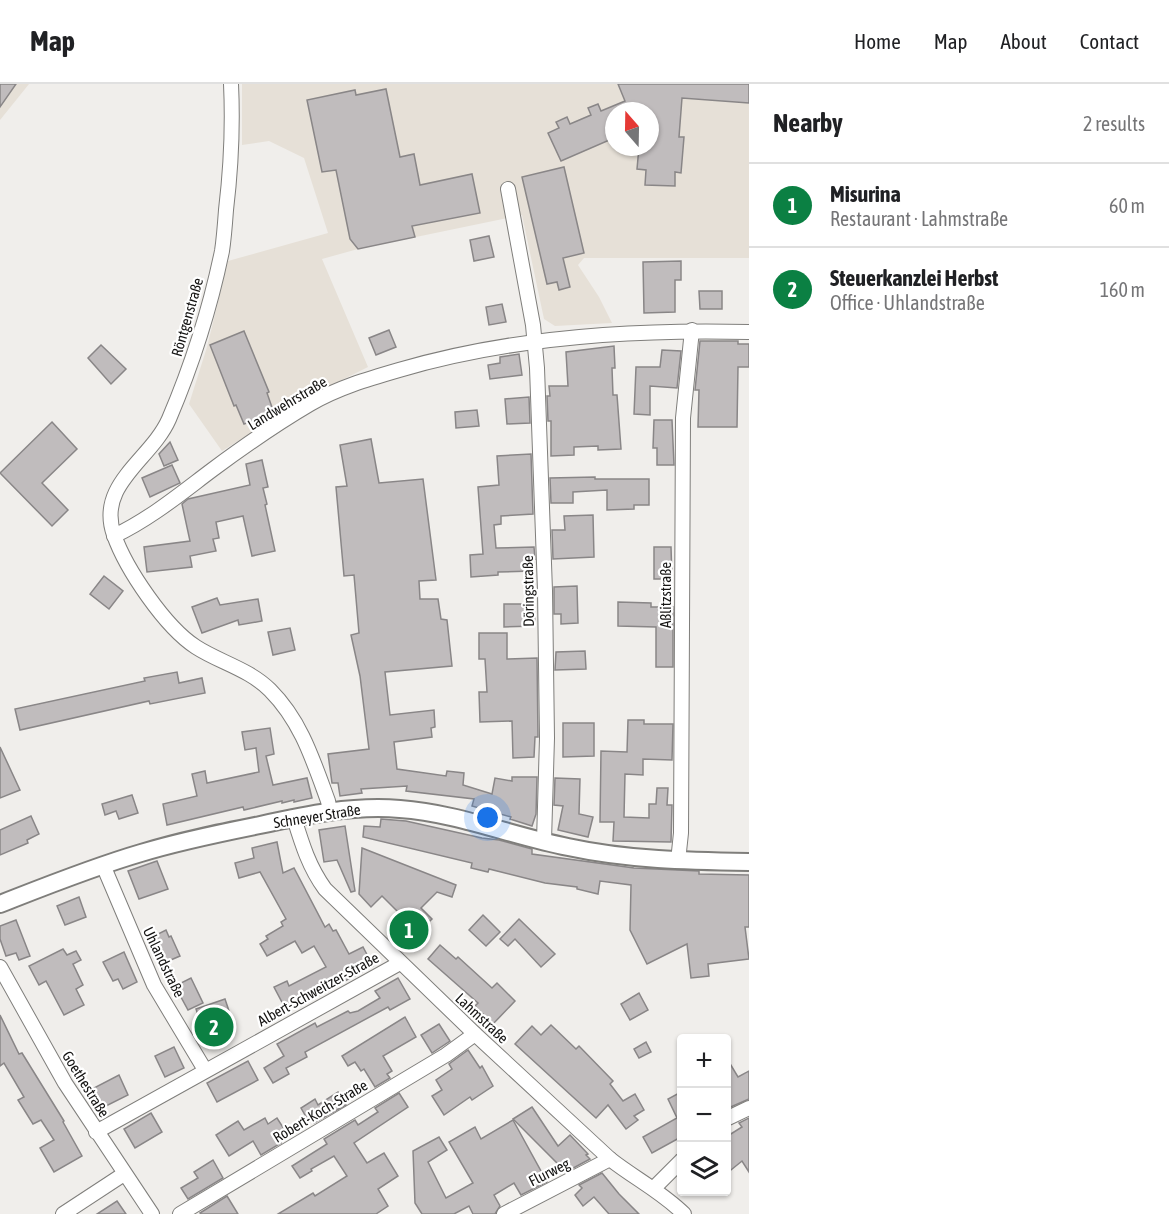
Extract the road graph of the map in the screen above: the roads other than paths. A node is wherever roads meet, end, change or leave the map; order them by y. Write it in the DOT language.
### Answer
graph roads {
  1 [pos="231,84"];
  2 [pos="508,189"];
  3 [pos="692,330"];
  4 [pos="749,332"];
  5 [pos="534,341"];
  6 [pos="114,536"];
  7 [pos="330,811"];
  8 [pos="294,818"];
  9 [pos="544,841"];
  10 [pos="678,861"];
  11 [pos="749,862"];
  12 [pos="103,865"];
  13 [pos="0,904"];
  14 [pos="399,963"];
  15 [pos="0,967"];
  16 [pos="475,1034"];
  17 [pos="205,1070"];
  18 [pos="749,1108"];
  19 [pos="731,1117"];
  20 [pos="96,1132"];
  21 [pos="610,1159"];
  22 [pos="677,1164"];
  23 [pos="124,1174"];
  24 [pos="654,1188"];
  25 [pos="676,1211"];
  26 [pos="63,1214"];
  27 [pos="152,1214"];
  28 [pos="180,1214"];
  29 [pos="504,1214"];
  1 -- 6 [label="street, Röntgenstraße"];
  2 -- 5 [label="street"];
  3 -- 4 [label="street, Landwehrstraße"];
  3 -- 5 [label="street, Landwehrstraße"];
  3 -- 10 [label="street, Aßlitzstraße"];
  5 -- 6 [label="street, Landwehrstraße"];
  5 -- 9 [label="street, Döringstraße"];
  6 -- 7 [label="street, Röntgenstraße"];
  7 -- 8 [label="street, Schneyer Straße"];
  7 -- 9 [label="street, Schneyer Straße"];
  8 -- 12 [label="street, Schneyer Straße"];
  8 -- 14 [label="street, Lahmstraße"];
  9 -- 10 [label="street, Schneyer Straße"];
  10 -- 11 [label="street, Schneyer Straße"];
  12 -- 13 [label="street, Schneyer Straße"];
  12 -- 17 [label="street, Uhlandstraße"];
  14 -- 16 [label="street, Lahmstraße"];
  14 -- 17 [label="street, Albert-Schweitzer-Straße"];
  15 -- 20 [label="street, Goethestraße"];
  16 -- 21 [label="street, Lahmstraße"];
  16 -- 28 [label="street, Robert-Koch-Straße"];
  17 -- 20 [label="street, Albert-Schweitzer-Straße"];
  18 -- 19 [label="street"];
  20 -- 23 [label="street, Goethestraße"];
  21 -- 24 [label="street, Lahmstraße"];
  21 -- 29 [label="street, Flurweg"];
  22 -- 24 [label="street"];
  23 -- 26 [label="street"];
  23 -- 27 [label="street, Goethestraße"];
  24 -- 25 [label="street, Lahmstraße"];
}
